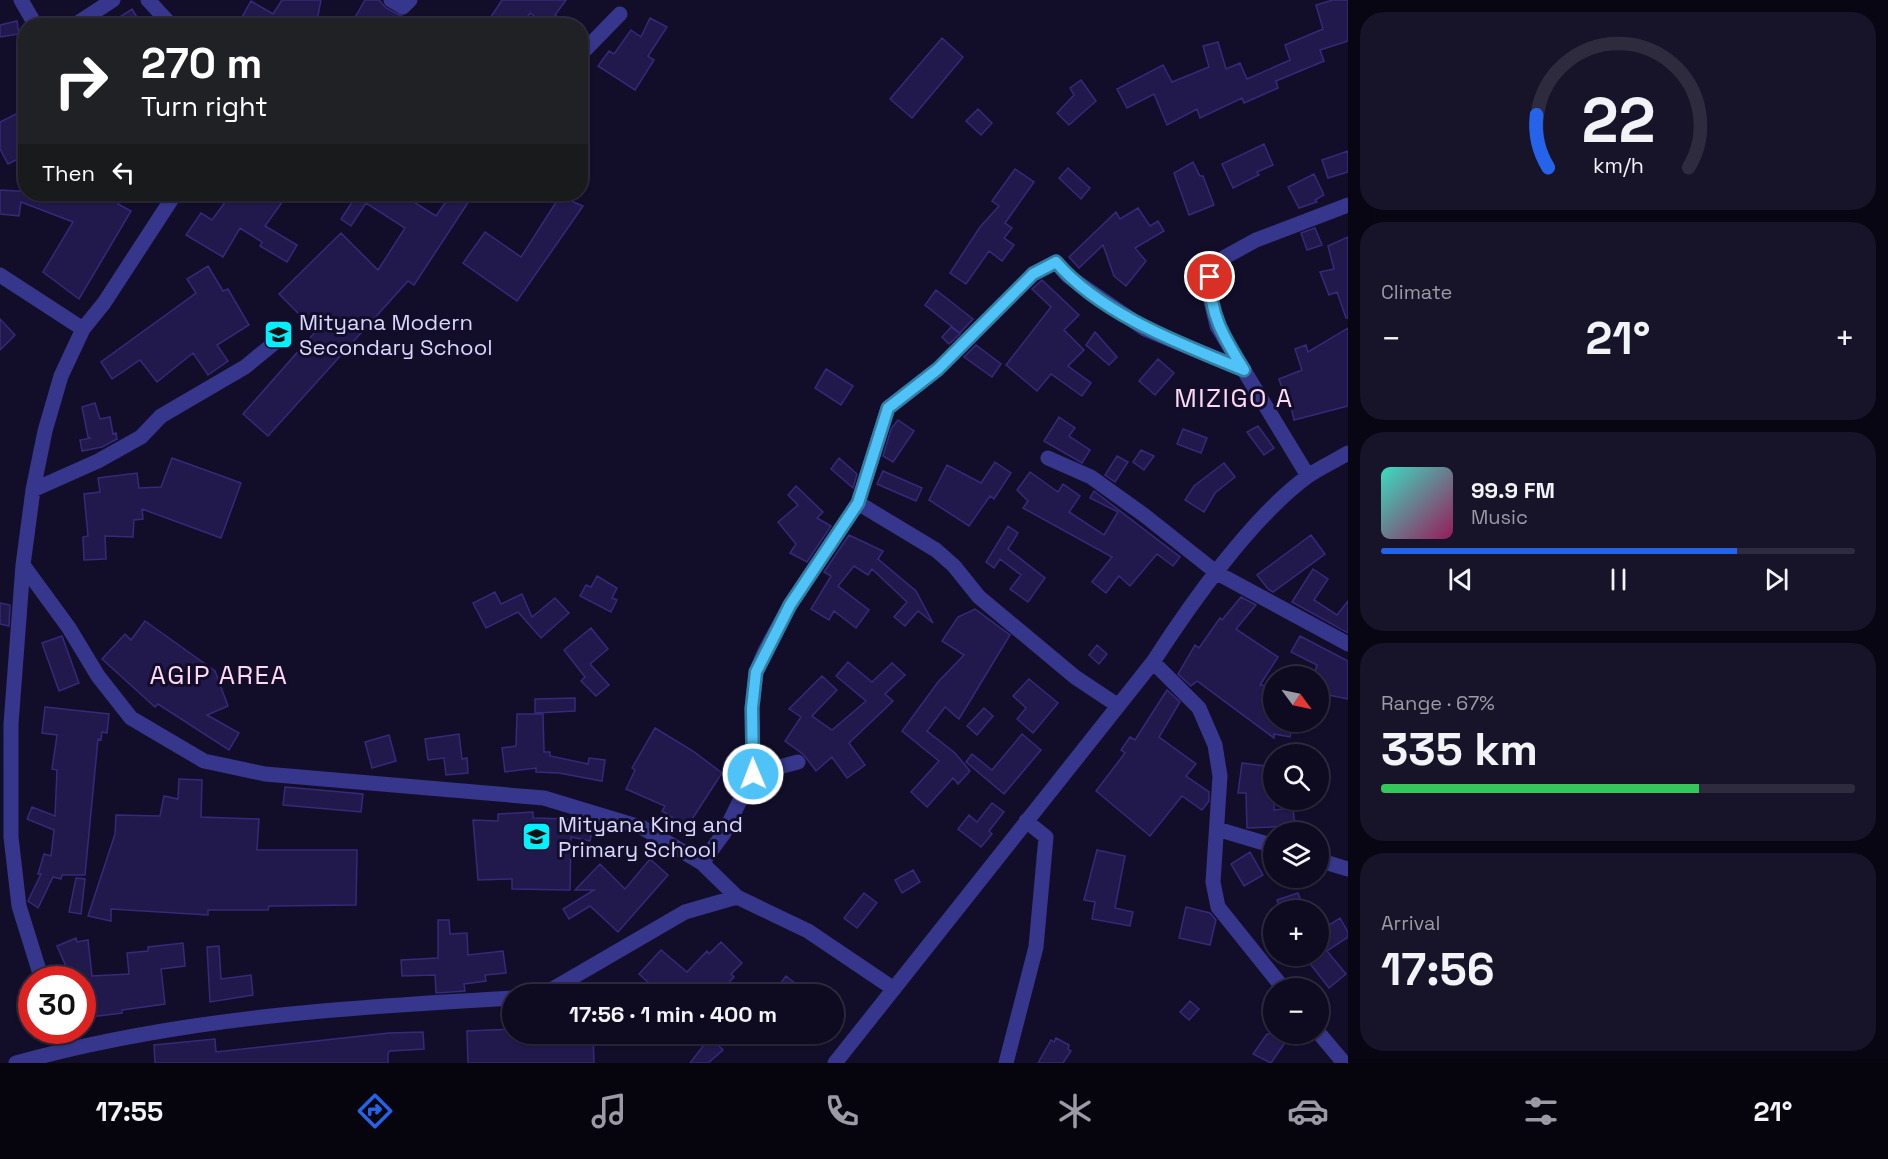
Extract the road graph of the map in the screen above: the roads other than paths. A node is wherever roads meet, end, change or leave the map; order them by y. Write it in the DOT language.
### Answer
graph roads {
  1 [pos="21,0"];
  2 [pos="113,0"];
  3 [pos="148,0"];
  4 [pos="391,0"];
  5 [pos="410,0"];
  6 [pos="620,14"];
  7 [pos="31,18"];
  8 [pos="86,18"];
  9 [pos="165,18"];
  10 [pos="588,47"];
  11 [pos="170,201"];
  12 [pos="1348,205"];
  13 [pos="0,275"];
  14 [pos="83,329"];
  15 [pos="284,335"];
  16 [pos="1244,370"];
  17 [pos="1348,453"];
  18 [pos="1048,458"];
  19 [pos="1308,476"];
  20 [pos="33,490"];
  21 [pos="858,503"];
  22 [pos="23,565"];
  23 [pos="1217,573"];
  24 [pos="1348,644"];
  25 [pos="1153,662"];
  26 [pos="1117,705"];
  27 [pos="798,762"];
  28 [pos="753,774"];
  29 [pos="1026,821"];
  30 [pos="1217,829"];
  31 [pos="1263,843"];
  32 [pos="702,863"];
  33 [pos="1329,863"];
  34 [pos="1348,869"];
  35 [pos="737,897"];
  36 [pos="38,966"];
  37 [pos="1275,978"];
  38 [pos="561,984"];
  39 [pos="894,988"];
  40 [pos="502,999"];
  41 [pos="67,1044"];
  42 [pos="1328,1044"];
  43 [pos="69,1048"];
  44 [pos="16,1063"];
  45 [pos="835,1063"];
  46 [pos="1006,1063"];
  47 [pos="1344,1063"];
  1 -- 7 [label="street"];
  2 -- 8 [label="street"];
  3 -- 9 [label="street"];
  4 -- 5 [label="street"];
  6 -- 10 [label="street"];
  11 -- 14 [label="street"];
  12 -- 16 [label="street"];
  13 -- 14 [label="street"];
  14 -- 20 [label="street"];
  15 -- 20 [label="street"];
  16 -- 19 [label="street"];
  16 -- 21 [label="street"];
  17 -- 19 [label="street"];
  18 -- 23 [label="street"];
  19 -- 23 [label="street"];
  20 -- 22 [label="street"];
  21 -- 26 [label="street"];
  21 -- 28 [label="street"];
  22 -- 32 [label="street"];
  22 -- 36 [label="street"];
  23 -- 24 [label="street"];
  23 -- 25 [label="street"];
  25 -- 26 [label="street"];
  25 -- 30 [label="street"];
  26 -- 29 [label="street"];
  27 -- 28 [label="street"];
  28 -- 32 [label="street"];
  29 -- 39 [label="street"];
  29 -- 46 [label="street"];
  30 -- 31 [label="street"];
  30 -- 37 [label="street"];
  32 -- 35 [label="street"];
  33 -- 34 [label="street"];
  35 -- 38 [label="street"];
  35 -- 39 [label="street"];
  39 -- 45 [label="street"];
  40 -- 43 [label="street"];
  41 -- 43 [label="street"];
  42 -- 47 [label="street"];
  43 -- 44 [label="street"];
}
